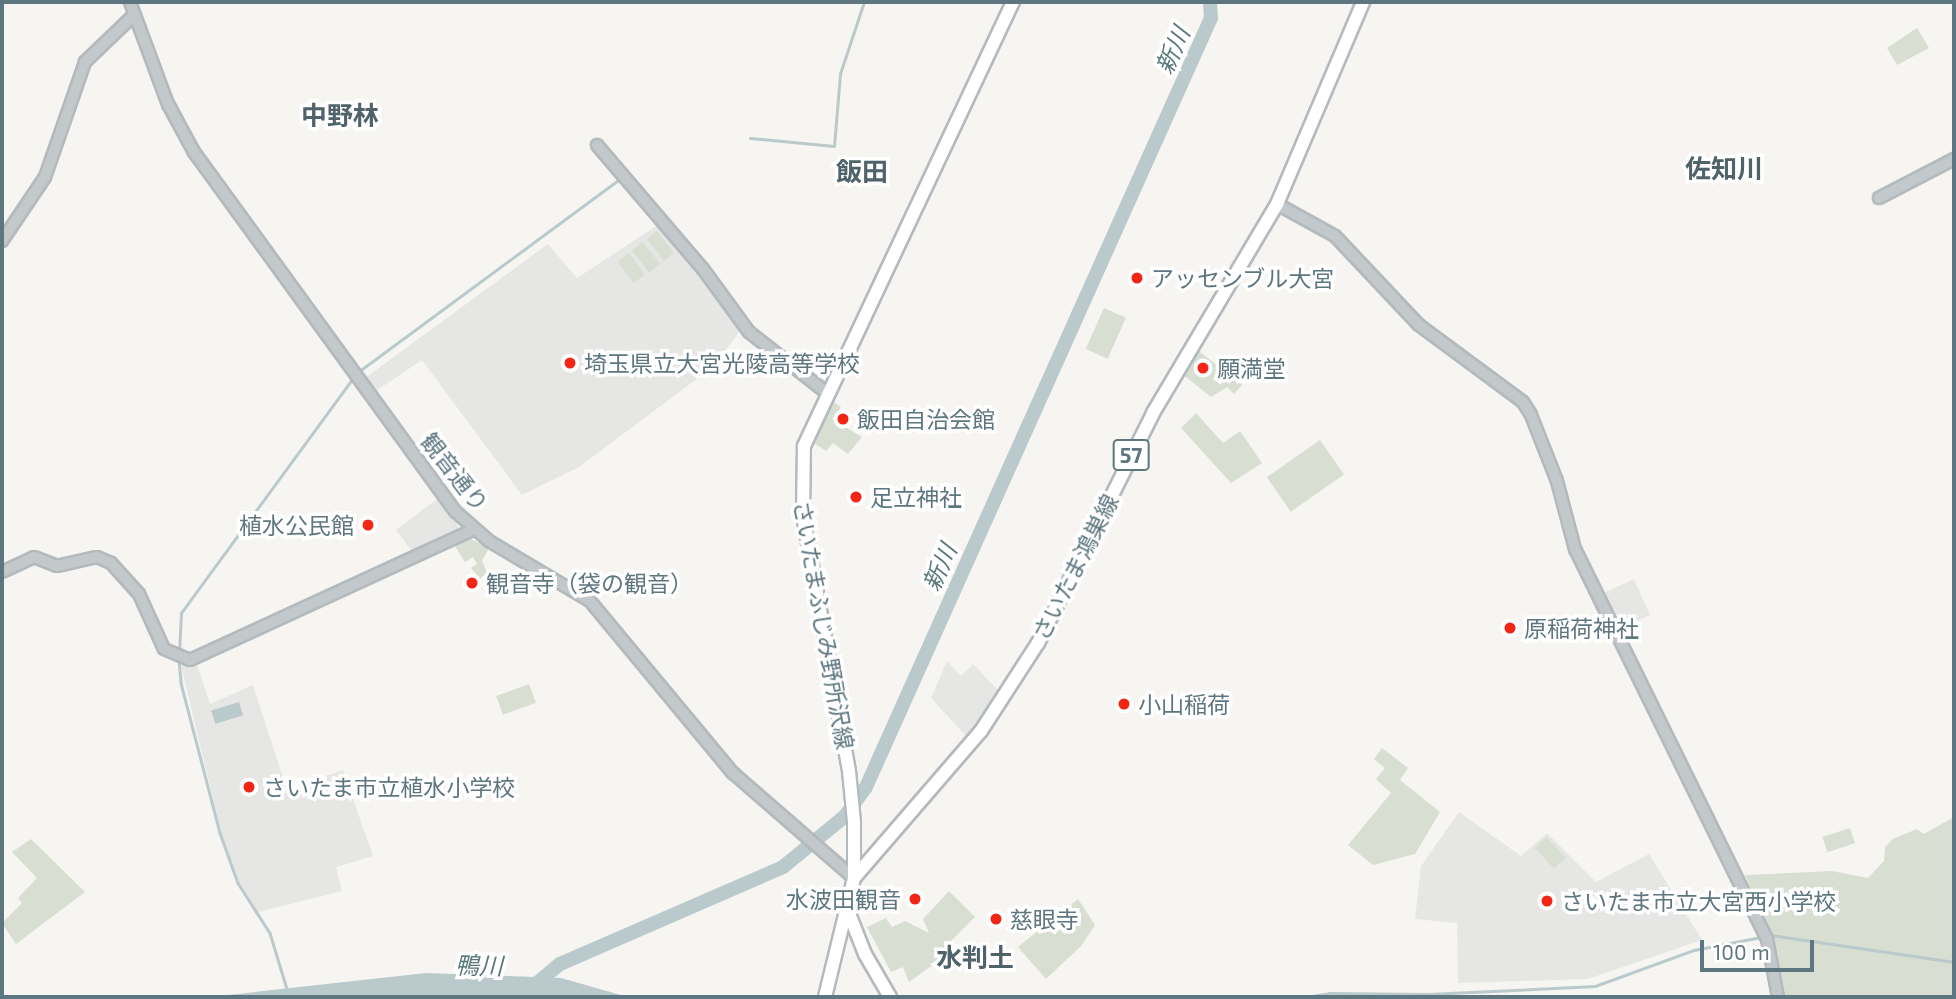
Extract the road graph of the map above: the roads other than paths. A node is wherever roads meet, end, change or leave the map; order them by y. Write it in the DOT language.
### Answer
graph roads {
  1 [pos="130,2"];
  2 [pos="1013,2"];
  3 [pos="1363,2"];
  4 [pos="134,15"];
  5 [pos="597,145"];
  6 [pos="1954,159"];
  7 [pos="1879,198"];
  8 [pos="1277,204"];
  9 [pos="2,241"];
  10 [pos="827,393"];
  11 [pos="473,530"];
  12 [pos="2,572"];
  13 [pos="854,878"];
  14 [pos="846,906"];
  15 [pos="825,997"];
  16 [pos="890,997"];
  17 [pos="1778,997"];
  1 -- 4 [label="street, 観音通り"];
  2 -- 10 [label="main road, さいたまふじみ野所沢線"];
  3 -- 8 [label="main road, さいたま鴻巣線 / 57"];
  4 -- 9 [label="street"];
  4 -- 11 [label="street, 観音通り"];
  5 -- 10 [label="street"];
  6 -- 7 [label="street"];
  8 -- 13 [label="main road, さいたま鴻巣線 / 57"];
  8 -- 17 [label="street"];
  10 -- 13 [label="main road, さいたまふじみ野所沢線"];
  11 -- 12 [label="street"];
  11 -- 13 [label="street, 観音通り"];
  13 -- 14 [label="main road, さいたまふじみ野所沢線"];
  14 -- 15 [label="main road, さいたまふじみ野所沢線"];
  14 -- 16 [label="main road"];
}
